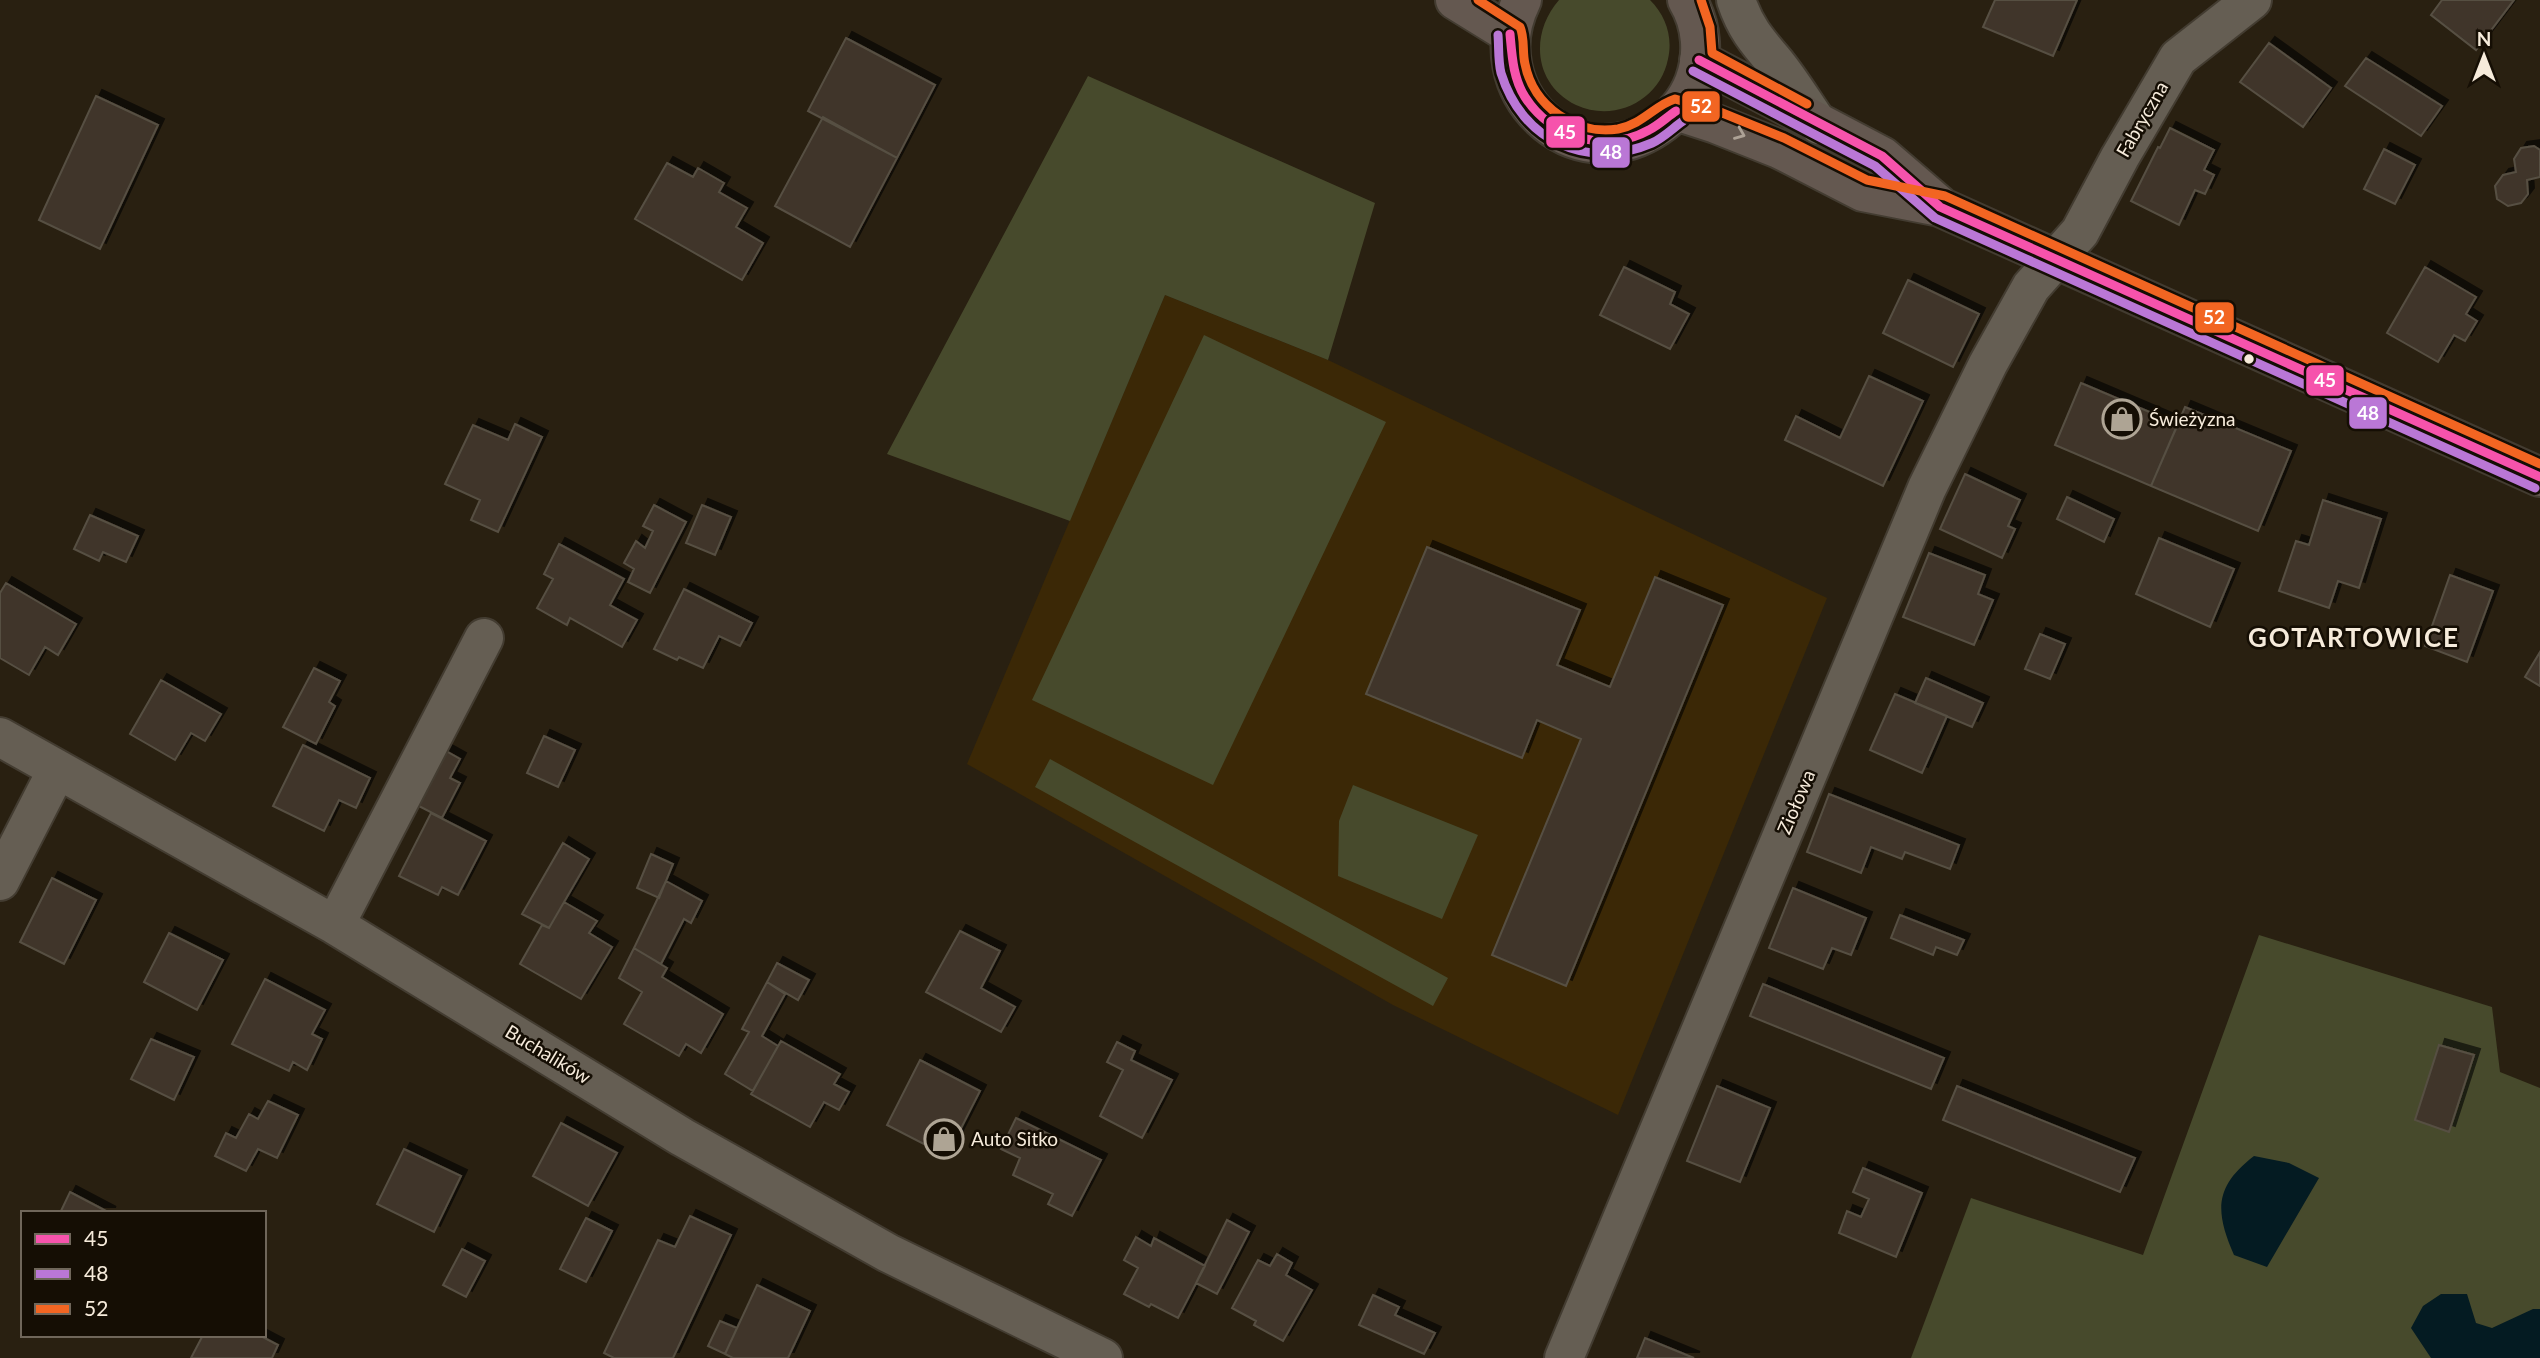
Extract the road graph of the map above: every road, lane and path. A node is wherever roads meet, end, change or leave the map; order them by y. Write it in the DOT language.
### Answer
graph roads {
  1 [pos="1455,0"];
  2 [pos="1687,0"];
  3 [pos="1736,0"];
  4 [pos="2252,0"];
  5 [pos="1516,17"];
  6 [pos="1699,60"];
  7 [pos="1676,111"];
  8 [pos="1819,124"];
  9 [pos="1940,207"];
  10 [pos="2055,259"];
  11 [pos="2540,477"];
  12 [pos="484,638"];
  13 [pos="0,737"];
  14 [pos="57,770"];
  15 [pos="0,881"];
  16 [pos="335,925"];
  17 [pos="1103,1358"];
  18 [pos="1564,1358"];
  1 -- 5 [label="main road"];
  2 -- 6 [label="main road"];
  3 -- 8 [label="street"];
  4 -- 10 [label="street, Fabryczna"];
  5 -- 7 [label="main road"];
  6 -- 7 [label="main road"];
  6 -- 8 [label="main road"];
  7 -- 9 [label="main road, one-way"];
  8 -- 9 [label="main road"];
  9 -- 10 [label="main road"];
  10 -- 11 [label="main road"];
  10 -- 18 [label="street, Ziołowa"];
  12 -- 16 [label="street"];
  13 -- 14 [label="street, Buchalików"];
  14 -- 15 [label="street"];
  14 -- 16 [label="street, Buchalików"];
  16 -- 17 [label="street, Buchalików"];
}
